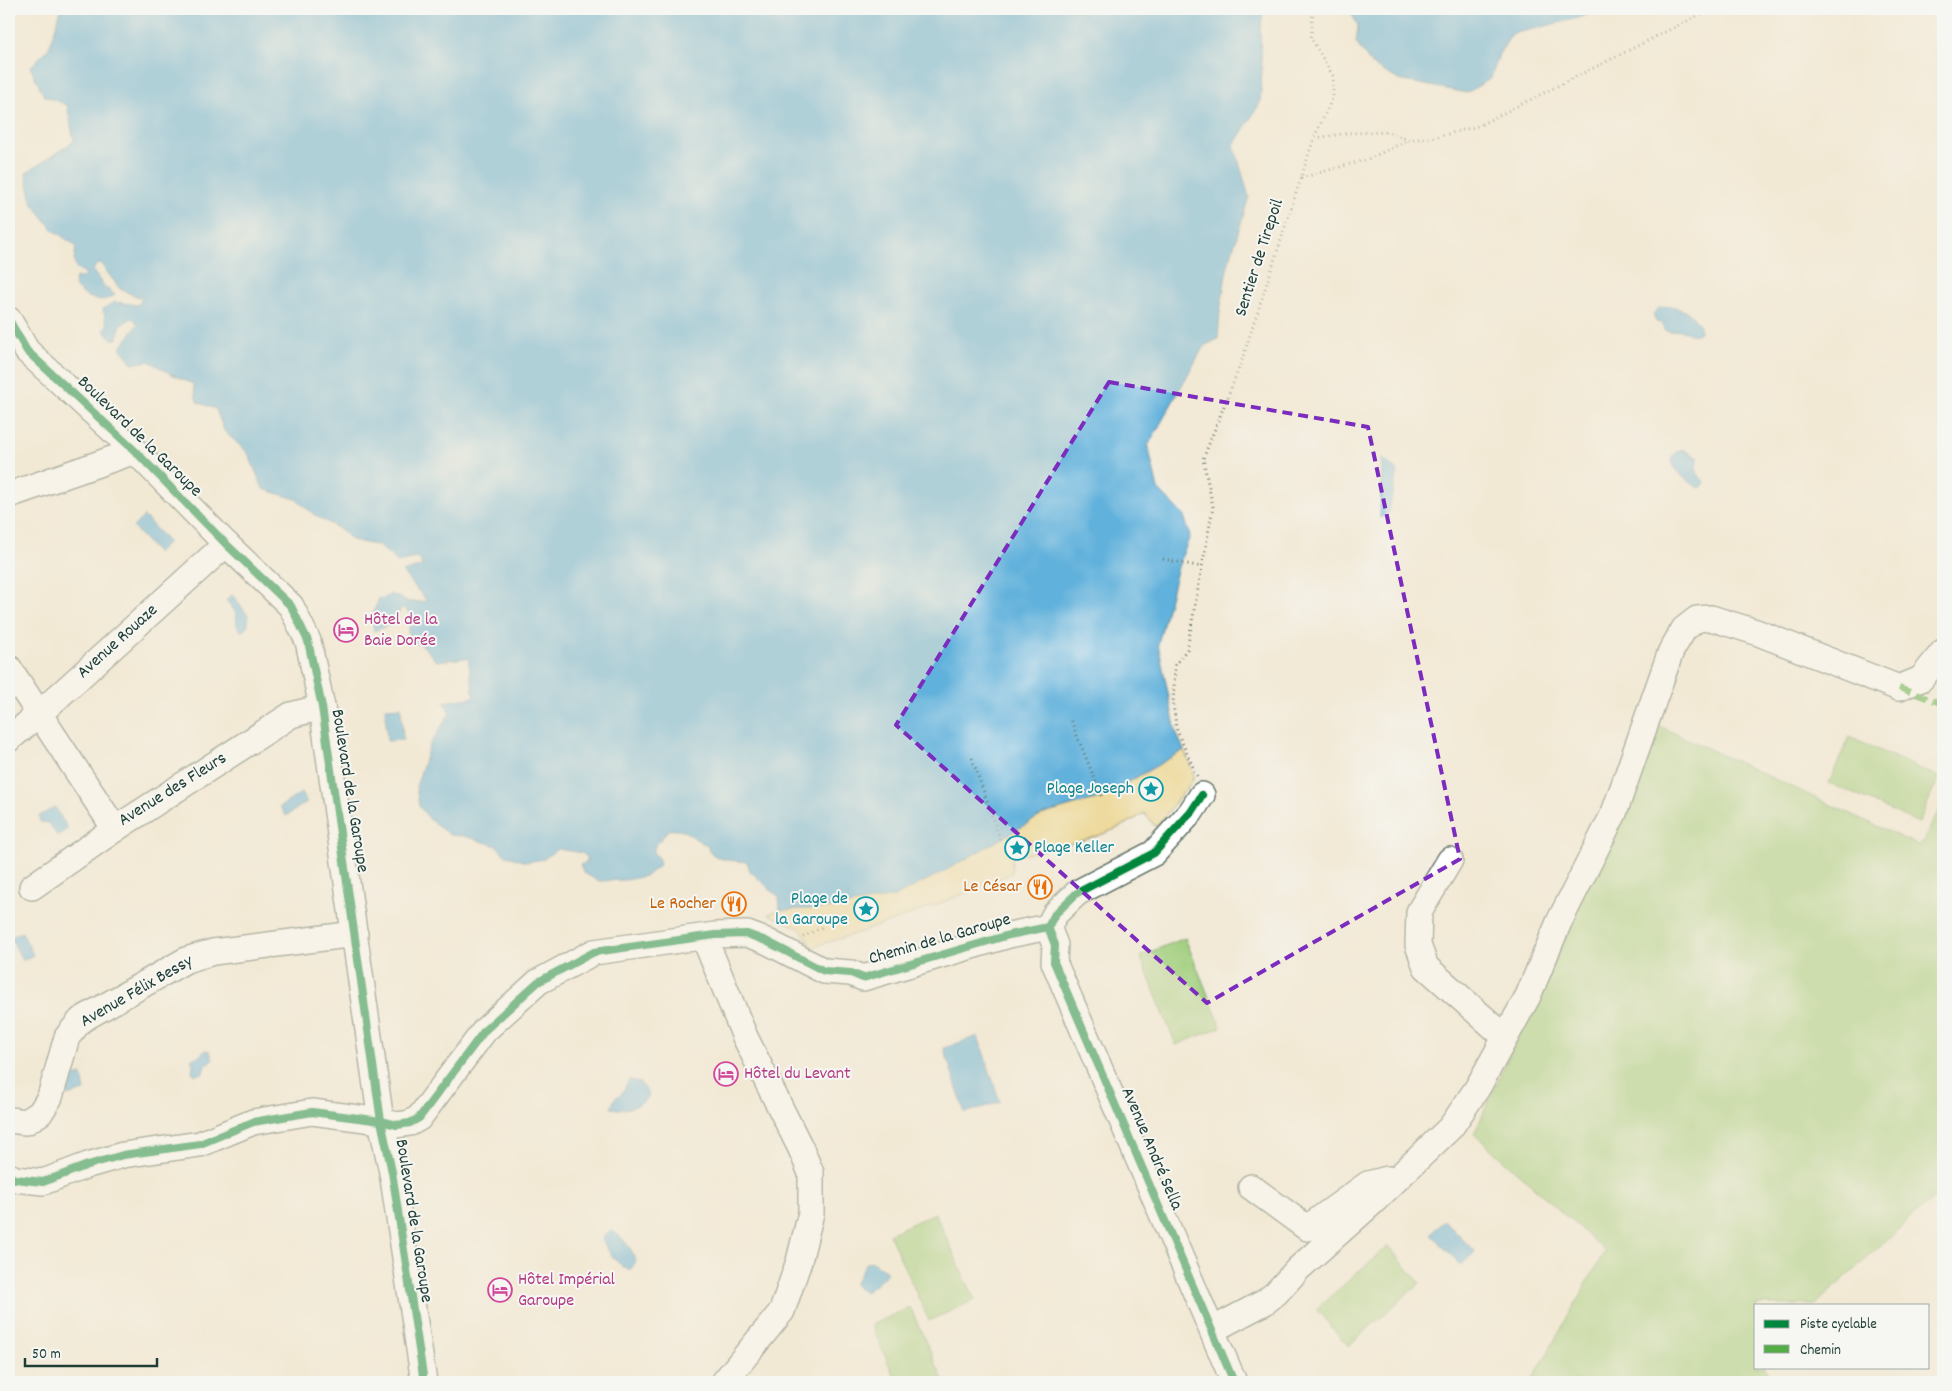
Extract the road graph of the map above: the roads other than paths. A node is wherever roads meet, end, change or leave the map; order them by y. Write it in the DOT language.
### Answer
graph roads {
  1 [pos="9,320"];
  2 [pos="135,451"];
  3 [pos="9,495"];
  4 [pos="226,544"];
  5 [pos="1943,652"];
  6 [pos="9,668"];
  7 [pos="322,707"];
  8 [pos="39,714"];
  9 [pos="9,739"];
  10 [pos="1202,795"];
  11 [pos="115,829"];
  12 [pos="1450,860"];
  13 [pos="32,886"];
  14 [pos="355,934"];
  15 [pos="1052,936"];
  16 [pos="704,937"];
  17 [pos="1505,1037"];
  18 [pos="9,1120"];
  19 [pos="381,1121"];
  20 [pos="9,1176"];
  21 [pos="1400,1176"];
  22 [pos="1251,1187"];
  23 [pos="1219,1326"];
  24 [pos="424,1382"];
  25 [pos="724,1382"];
  26 [pos="1234,1382"];
  27 [pos="1251,1382"];
  1 -- 2 [label="street, Boulevard de la Garoupe"];
  2 -- 3 [label="street"];
  2 -- 4 [label="street, Boulevard de la Garoupe"];
  4 -- 7 [label="street, Boulevard de la Garoupe"];
  4 -- 8 [label="street, Avenue Rouaze"];
  5 -- 17 [label="street"];
  6 -- 8 [label="street, Avenue des Fleurs"];
  7 -- 11 [label="street, Avenue des Fleurs"];
  7 -- 14 [label="street, Boulevard de la Garoupe"];
  8 -- 9 [label="street, Avenue Rouaze"];
  8 -- 11 [label="street, Avenue des Fleurs"];
  10 -- 15 [label="street"];
  11 -- 13 [label="street"];
  12 -- 17 [label="street"];
  14 -- 18 [label="street, Avenue Félix Bessy"];
  14 -- 19 [label="street, Boulevard de la Garoupe"];
  15 -- 16 [label="street, Chemin de la Garoupe"];
  15 -- 23 [label="street, Avenue André Sella"];
  16 -- 19 [label="street, Chemin de la Garoupe"];
  16 -- 25 [label="street"];
  17 -- 21 [label="street"];
  19 -- 20 [label="street, Chemin de la Garoupe"];
  19 -- 24 [label="street, Boulevard de la Garoupe"];
  21 -- 22 [label="street"];
  21 -- 23 [label="street"];
  23 -- 26 [label="street, Avenue André Sella"];
  23 -- 27 [label="street, Avenue André Sella"];
}
